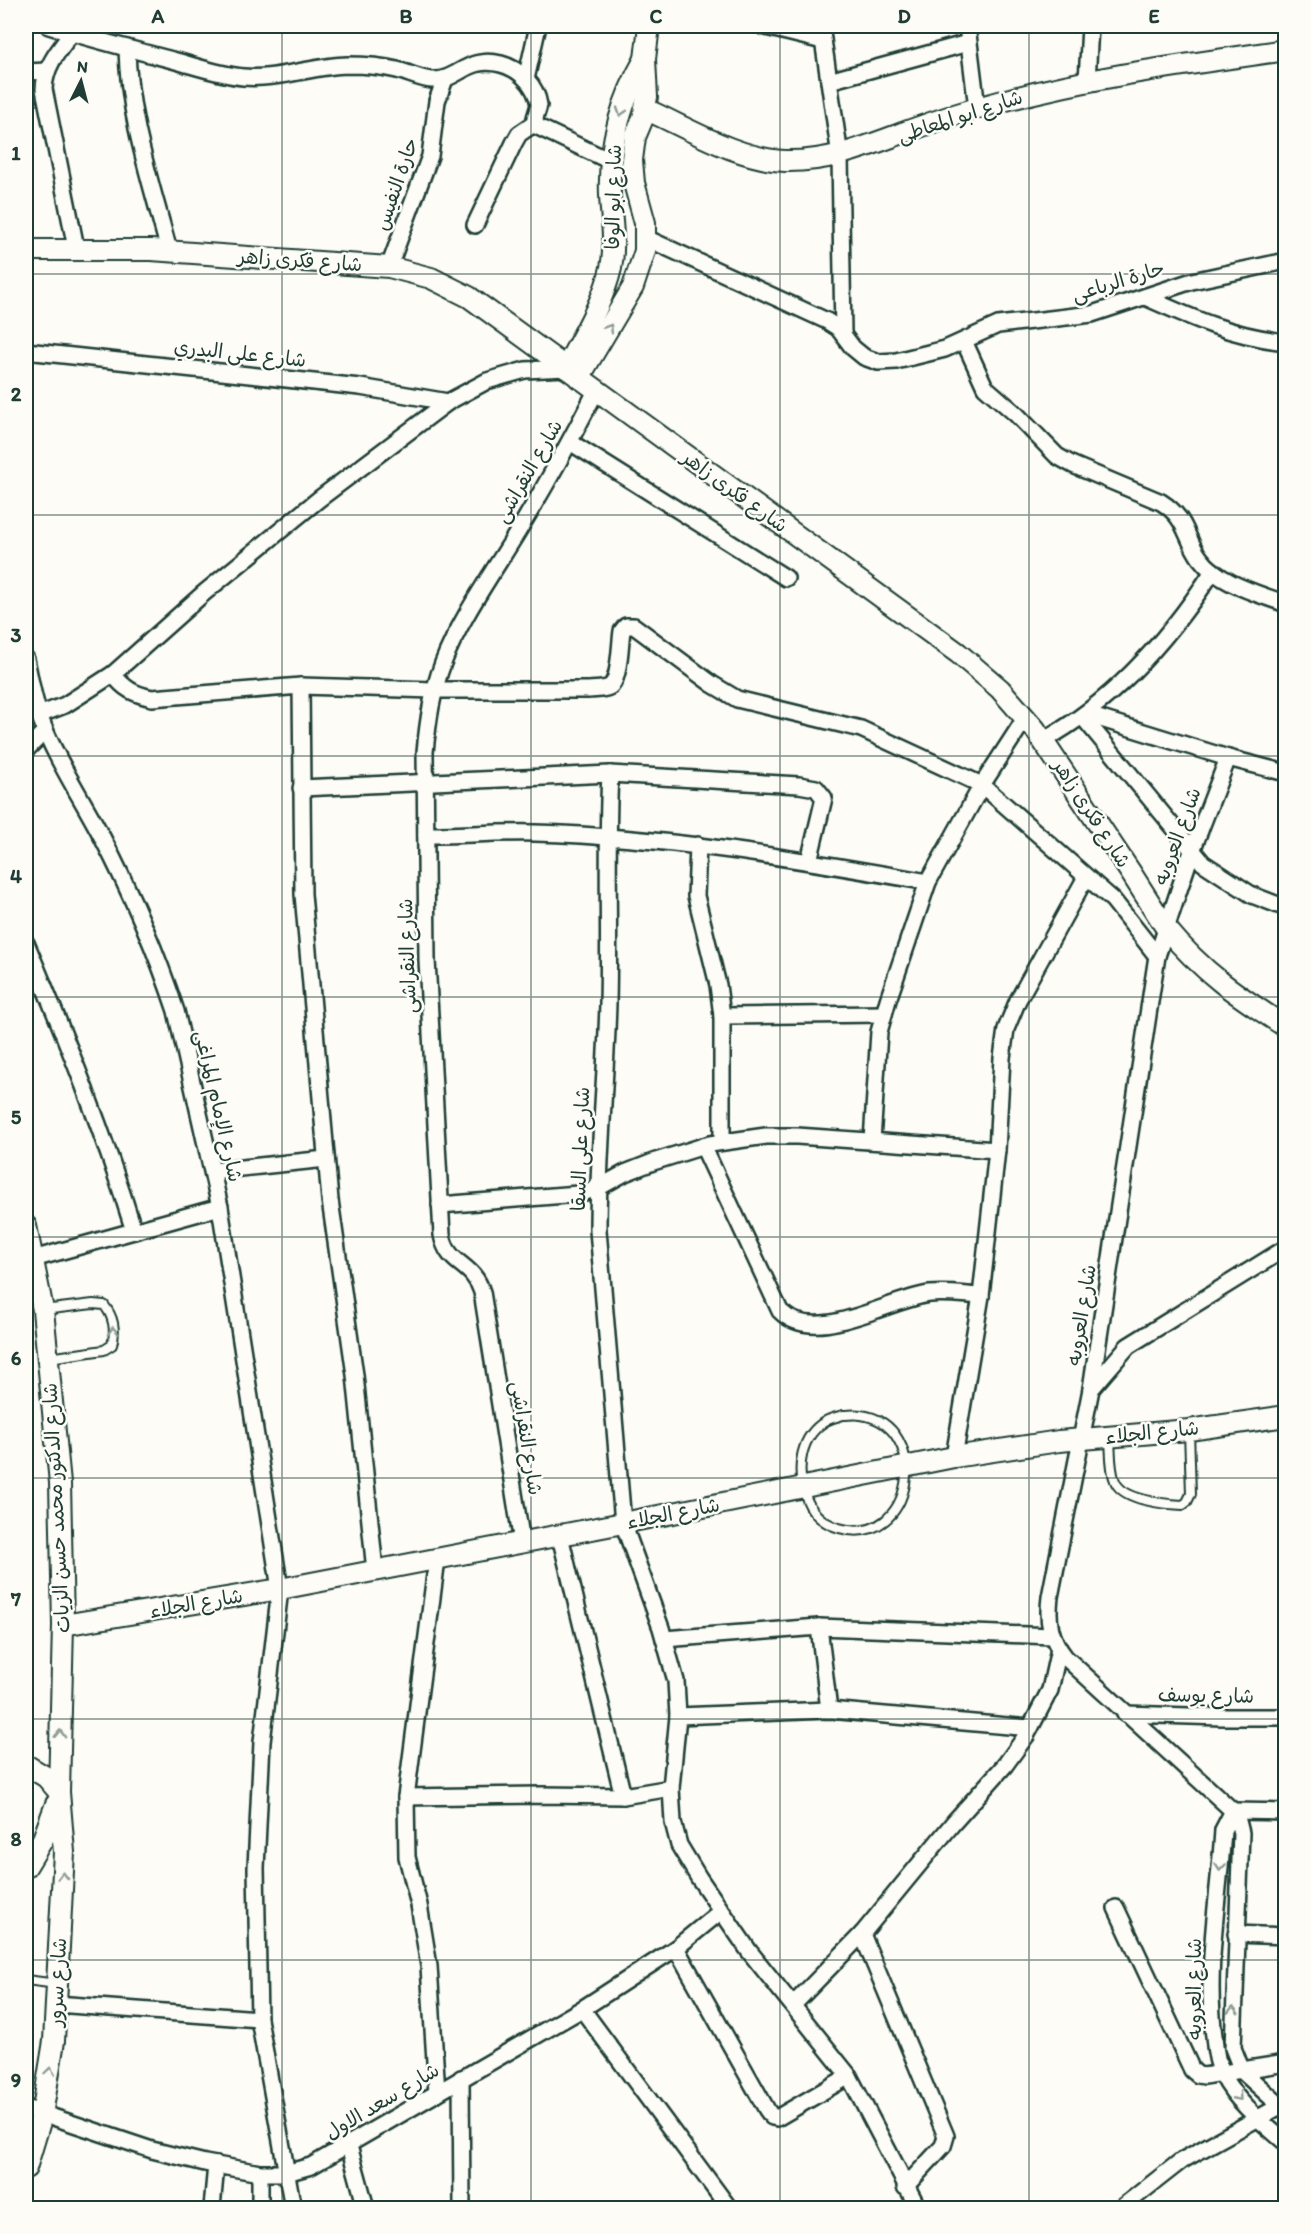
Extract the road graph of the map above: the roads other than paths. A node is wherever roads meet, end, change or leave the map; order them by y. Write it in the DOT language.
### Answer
graph roads {
  1 [pos="49,26"];
  2 [pos="538,26"];
  3 [pos="649,26"];
  4 [pos="762,26"];
  5 [pos="967,26"];
  6 [pos="1090,26"];
  7 [pos="72,33"];
  8 [pos="822,33"];
  9 [pos="968,43"];
  10 [pos="127,48"];
  11 [pos="1286,50"];
  12 [pos="645,59"];
  13 [pos="47,71"];
  14 [pos="26,72"];
  15 [pos="445,79"];
  16 [pos="526,79"];
  17 [pos="829,81"];
  18 [pos="1087,81"];
  19 [pos="977,108"];
  20 [pos="645,109"];
  21 [pos="535,123"];
  22 [pos="840,156"];
  23 [pos="610,160"];
  24 [pos="475,225"];
  25 [pos="646,238"];
  26 [pos="76,248"];
  27 [pos="26,250"];
  28 [pos="169,251"];
  29 [pos="1286,261"];
  30 [pos="389,267"];
  31 [pos="1145,297"];
  32 [pos="843,333"];
  33 [pos="964,341"];
  34 [pos="1286,342"];
  35 [pos="26,351"];
  36 [pos="573,373"];
  37 [pos="596,391"];
  38 [pos="448,402"];
  39 [pos="570,441"];
  40 [pos="1213,571"];
  41 [pos="786,578"];
  42 [pos="1286,604"];
  43 [pos="26,659"];
  44 [pos="113,674"];
  45 [pos="301,686"];
  46 [pos="434,690"];
  47 [pos="34,706"];
  48 [pos="1084,715"];
  49 [pos="1026,717"];
  50 [pos="45,731"];
  51 [pos="1044,740"];
  52 [pos="26,750"];
  53 [pos="1227,758"];
  54 [pos="1286,773"];
  55 [pos="610,774"];
  56 [pos="425,784"];
  57 [pos="981,784"];
  58 [pos="301,788"];
  59 [pos="426,836"];
  60 [pos="607,837"];
  61 [pos="698,845"];
  62 [pos="1192,851"];
  63 [pos="809,861"];
  64 [pos="1086,877"];
  65 [pos="928,882"];
  66 [pos="1286,908"];
  67 [pos="1166,928"];
  68 [pos="26,943"];
  69 [pos="1157,956"];
  70 [pos="884,1014"];
  71 [pos="722,1016"];
  72 [pos="1286,1027"];
  73 [pos="872,1141"];
  74 [pos="722,1142"];
  75 [pos="703,1146"];
  76 [pos="997,1150"];
  77 [pos="326,1159"];
  78 [pos="213,1171"];
  79 [pos="598,1188"];
  80 [pos="440,1206"];
  81 [pos="220,1207"];
  82 [pos="26,1226"];
  83 [pos="134,1231"];
  84 [pos="1286,1248"];
  85 [pos="33,1259"];
  86 [pos="981,1296"];
  87 [pos="42,1310"];
  88 [pos="49,1358"];
  89 [pos="1091,1389"];
  90 [pos="1286,1416"];
  91 [pos="1189,1430"];
  92 [pos="1109,1437"];
  93 [pos="1082,1439"];
  94 [pos="954,1457"];
  95 [pos="907,1466"];
  96 [pos="802,1487"];
  97 [pos="623,1523"];
  98 [pos="560,1536"];
  99 [pos="522,1543"];
  100 [pos="438,1559"];
  101 [pos="375,1571"];
  102 [pos="280,1589"];
  103 [pos="63,1625"];
  104 [pos="819,1627"];
  105 [pos="664,1640"];
  106 [pos="1055,1642"];
  107 [pos="829,1710"];
  108 [pos="1125,1714"];
  109 [pos="678,1716"];
  110 [pos="1286,1717"];
  111 [pos="1030,1728"];
  112 [pos="26,1765"];
  113 [pos="671,1788"];
  114 [pos="58,1792"];
  115 [pos="622,1796"];
  116 [pos="406,1797"];
  117 [pos="1233,1811"];
  118 [pos="1286,1812"];
  119 [pos="26,1867"];
  120 [pos="1116,1908"];
  121 [pos="721,1911"];
  122 [pos="862,1934"];
  123 [pos="1236,1934"];
  124 [pos="1286,1936"];
  125 [pos="676,1948"];
  126 [pos="26,1980"];
  127 [pos="57,1984"];
  128 [pos="56,2004"];
  129 [pos="794,2005"];
  130 [pos="582,2009"];
  131 [pos="259,2019"];
  132 [pos="1286,2063"];
  133 [pos="1242,2071"];
  134 [pos="1222,2074"];
  135 [pos="849,2076"];
  136 [pos="461,2078"];
  137 [pos="437,2093"];
  138 [pos="1282,2109"];
  139 [pos="34,2112"];
  140 [pos="1259,2119"];
  141 [pos="1286,2143"];
  142 [pos="349,2146"];
  143 [pos="216,2165"];
  144 [pos="26,2168"];
  145 [pos="260,2173"];
  146 [pos="286,2173"];
  147 [pos="905,2187"];
  148 [pos="212,2208"];
  149 [pos="261,2208"];
  150 [pos="293,2208"];
  151 [pos="366,2208"];
  152 [pos="462,2208"];
  153 [pos="729,2208"];
  154 [pos="918,2208"];
  155 [pos="1120,2208"];
  1 -- 7 [label="street"];
  2 -- 16 [label="street"];
  3 -- 12 [label="street, شارع ابو الوفا"];
  4 -- 8 [label="street"];
  5 -- 9 [label="street"];
  6 -- 18 [label="street"];
  7 -- 10 [label="street"];
  7 -- 13 [label="street"];
  8 -- 17 [label="street"];
  9 -- 17 [label="street"];
  9 -- 19 [label="street"];
  10 -- 15 [label="street"];
  10 -- 28 [label="street"];
  11 -- 18 [label="street, شارع ابو المعاطى"];
  12 -- 20 [label="street, شارع ابو الوفا"];
  12 -- 23 [label="street, شارع ابو الوفا, one-way"];
  13 -- 14 [label="street"];
  13 -- 26 [label="street"];
  15 -- 16 [label="street"];
  15 -- 30 [label="street, حارة النفيس"];
  16 -- 21 [label="street"];
  17 -- 22 [label="street"];
  18 -- 19 [label="street, شارع ابو المعاطى"];
  19 -- 22 [label="street, شارع ابو المعاطى"];
  20 -- 22 [label="street, شارع ابو المعاطى"];
  20 -- 25 [label="street, شارع ابو الوفا"];
  21 -- 23 [label="street"];
  21 -- 24 [label="street"];
  22 -- 32 [label="street"];
  23 -- 36 [label="street, شارع ابو الوفا"];
  25 -- 32 [label="street, حارة الرباعى"];
  36 -- 25 [label="street, شارع ابو الوفا, one-way"];
  26 -- 27 [label="street, شارع فكرى زاهر"];
  26 -- 28 [label="street, شارع فكرى زاهر"];
  28 -- 30 [label="street, شارع فكرى زاهر"];
  29 -- 31 [label="street, حارة الرباعى"];
  30 -- 36 [label="street, شارع فكرى زاهر"];
  31 -- 33 [label="street, حارة الرباعى"];
  31 -- 34 [label="street"];
  32 -- 33 [label="street, حارة الرباعى"];
  33 -- 40 [label="street"];
  35 -- 38 [label="street, شارع على البدري"];
  36 -- 37 [label="street, شارع فكرى زاهر"];
  36 -- 38 [label="street"];
  37 -- 39 [label="street, شارع النقراشى"];
  37 -- 49 [label="street, شارع فكرى زاهر"];
  38 -- 44 [label="street"];
  39 -- 41 [label="street"];
  39 -- 46 [label="street, شارع النقراشى"];
  40 -- 42 [label="street"];
  40 -- 48 [label="street"];
  43 -- 47 [label="street, شارع الإمام المراغى"];
  44 -- 45 [label="street"];
  44 -- 47 [label="street"];
  45 -- 46 [label="street"];
  45 -- 58 [label="street"];
  46 -- 56 [label="street, شارع النقراشى"];
  46 -- 57 [label="street"];
  47 -- 50 [label="street, شارع الإمام المراغى"];
  48 -- 51 [label="street"];
  48 -- 53 [label="street"];
  48 -- 62 [label="street"];
  49 -- 51 [label="street, شارع فكرى زاهر"];
  49 -- 57 [label="street"];
  50 -- 52 [label="street"];
  50 -- 78 [label="street, شارع الإمام المراغى"];
  51 -- 67 [label="street, شارع فكرى زاهر"];
  53 -- 54 [label="street"];
  53 -- 62 [label="street, شارع العروبه"];
  55 -- 56 [label="street"];
  55 -- 60 [label="street, شارع على السقا"];
  55 -- 63 [label="street"];
  56 -- 58 [label="street"];
  56 -- 59 [label="street, شارع النقراشى"];
  57 -- 64 [label="street"];
  57 -- 65 [label="street"];
  58 -- 77 [label="street"];
  59 -- 60 [label="street"];
  59 -- 80 [label="street, شارع النقراشى"];
  60 -- 61 [label="street"];
  60 -- 79 [label="street, شارع على السقا"];
  61 -- 63 [label="street"];
  61 -- 71 [label="street"];
  62 -- 66 [label="street"];
  62 -- 67 [label="street, شارع العروبه"];
  63 -- 65 [label="street"];
  64 -- 69 [label="street"];
  64 -- 76 [label="street"];
  65 -- 70 [label="street"];
  67 -- 69 [label="street, شارع العروبه"];
  67 -- 72 [label="street, شارع فكرى زاهر"];
  68 -- 83 [label="street"];
  69 -- 89 [label="street, شارع العروبه"];
  70 -- 71 [label="street"];
  70 -- 73 [label="street"];
  71 -- 74 [label="street"];
  73 -- 74 [label="street"];
  73 -- 76 [label="street"];
  74 -- 75 [label="street"];
  75 -- 79 [label="street"];
  75 -- 86 [label="street"];
  76 -- 86 [label="street"];
  77 -- 78 [label="street"];
  77 -- 101 [label="street"];
  78 -- 81 [label="street, شارع الإمام المراغى"];
  79 -- 80 [label="street"];
  79 -- 97 [label="street, شارع على السقا"];
  80 -- 99 [label="street, شارع النقراشى"];
  81 -- 83 [label="street"];
  81 -- 102 [label="street, شارع الإمام المراغى"];
  82 -- 85 [label="street, شارع الدكتور محمد حسن الزيات"];
  83 -- 85 [label="street"];
  84 -- 89 [label="street"];
  85 -- 87 [label="street, شارع الدكتور محمد حسن الزيات"];
  86 -- 94 [label="street"];
  87 -- 88 [label="street, شارع الدكتور محمد حسن الزيات"];
  88 -- 87 [label="lane, one-way"];
  88 -- 103 [label="street, شارع الدكتور محمد حسن الزيات"];
  89 -- 93 [label="street, شارع العروبه"];
  90 -- 91 [label="street, شارع الجلاء"];
  91 -- 92 [label="street, شارع الجلاء"];
  91 -- 92 [label="lane"];
  92 -- 93 [label="street, شارع الجلاء"];
  93 -- 94 [label="street, شارع الجلاء"];
  93 -- 106 [label="street, شارع العروبه"];
  94 -- 95 [label="street, شارع الجلاء"];
  95 -- 96 [label="street, شارع الجلاء"];
  95 -- 96 [label="lane"];
  95 -- 96 [label="lane"];
  96 -- 97 [label="street, شارع الجلاء"];
  97 -- 98 [label="street, شارع الجلاء"];
  97 -- 105 [label="street, شارع على السقا"];
  98 -- 99 [label="street, شارع الجلاء"];
  98 -- 115 [label="street"];
  99 -- 100 [label="street, شارع الجلاء"];
  100 -- 101 [label="street, شارع الجلاء"];
  100 -- 116 [label="street"];
  101 -- 102 [label="street, شارع الجلاء"];
  102 -- 103 [label="street, شارع الجلاء"];
  102 -- 131 [label="street, شارع الإمام المراغى"];
  114 -- 103 [label="street, شارع الدكتور محمد حسن الزيات, one-way"];
  104 -- 105 [label="street"];
  104 -- 106 [label="street"];
  104 -- 107 [label="street"];
  105 -- 109 [label="street, شارع على السقا"];
  106 -- 108 [label="street"];
  106 -- 111 [label="street, شارع العروبه"];
  107 -- 109 [label="street"];
  107 -- 111 [label="street"];
  108 -- 110 [label="street, شارع يوسف"];
  108 -- 117 [label="street"];
  109 -- 113 [label="street, شارع على السقا"];
  111 -- 122 [label="street, شارع العروبه"];
  112 -- 114 [label="street"];
  113 -- 115 [label="street"];
  113 -- 121 [label="street, شارع على السقا"];
  114 -- 119 [label="street"];
  127 -- 114 [label="street, شارع سرور, one-way"];
  115 -- 116 [label="street"];
  116 -- 137 [label="street"];
  117 -- 118 [label="street"];
  117 -- 123 [label="street, شارع العروبه"];
  117 -- 134 [label="street, شارع العروبه, one-way"];
  120 -- 134 [label="street"];
  121 -- 125 [label="street, شارع سعد الاول"];
  121 -- 129 [label="street, شارع على السقا"];
  122 -- 129 [label="street, شارع العروبه"];
  122 -- 147 [label="street"];
  123 -- 124 [label="street"];
  133 -- 123 [label="street, شارع العروبه, one-way"];
  125 -- 130 [label="street, شارع سعد الاول"];
  125 -- 135 [label="street"];
  126 -- 127 [label="lane"];
  127 -- 128 [label="street, شارع سرور"];
  128 -- 131 [label="street"];
  139 -- 128 [label="street, شارع سرور, one-way"];
  129 -- 135 [label="street, شارع على السقا"];
  130 -- 136 [label="street, شارع سعد الاول"];
  130 -- 153 [label="street"];
  131 -- 146 [label="street, شارع الإمام المراغى"];
  132 -- 133 [label="street"];
  133 -- 134 [label="street"];
  133 -- 138 [label="street"];
  134 -- 140 [label="street, شارع العروبه, one-way"];
  135 -- 147 [label="street, شارع على السقا"];
  136 -- 137 [label="street, شارع سعد الاول"];
  136 -- 152 [label="street"];
  137 -- 142 [label="street, شارع سعد الاول"];
  138 -- 140 [label="street"];
  139 -- 143 [label="street, شارع سعد الاول"];
  139 -- 144 [label="street, شارع سرور"];
  140 -- 141 [label="street, شارع العروبه"];
  140 -- 155 [label="street"];
  142 -- 146 [label="street, شارع سعد الاول"];
  142 -- 151 [label="street"];
  143 -- 145 [label="street, شارع سعد الاول"];
  143 -- 148 [label="street"];
  145 -- 146 [label="street, شارع سعد الاول"];
  145 -- 149 [label="street"];
  146 -- 150 [label="street, شارع الإمام المراغى"];
  147 -- 154 [label="street, شارع على السقا"];
}
